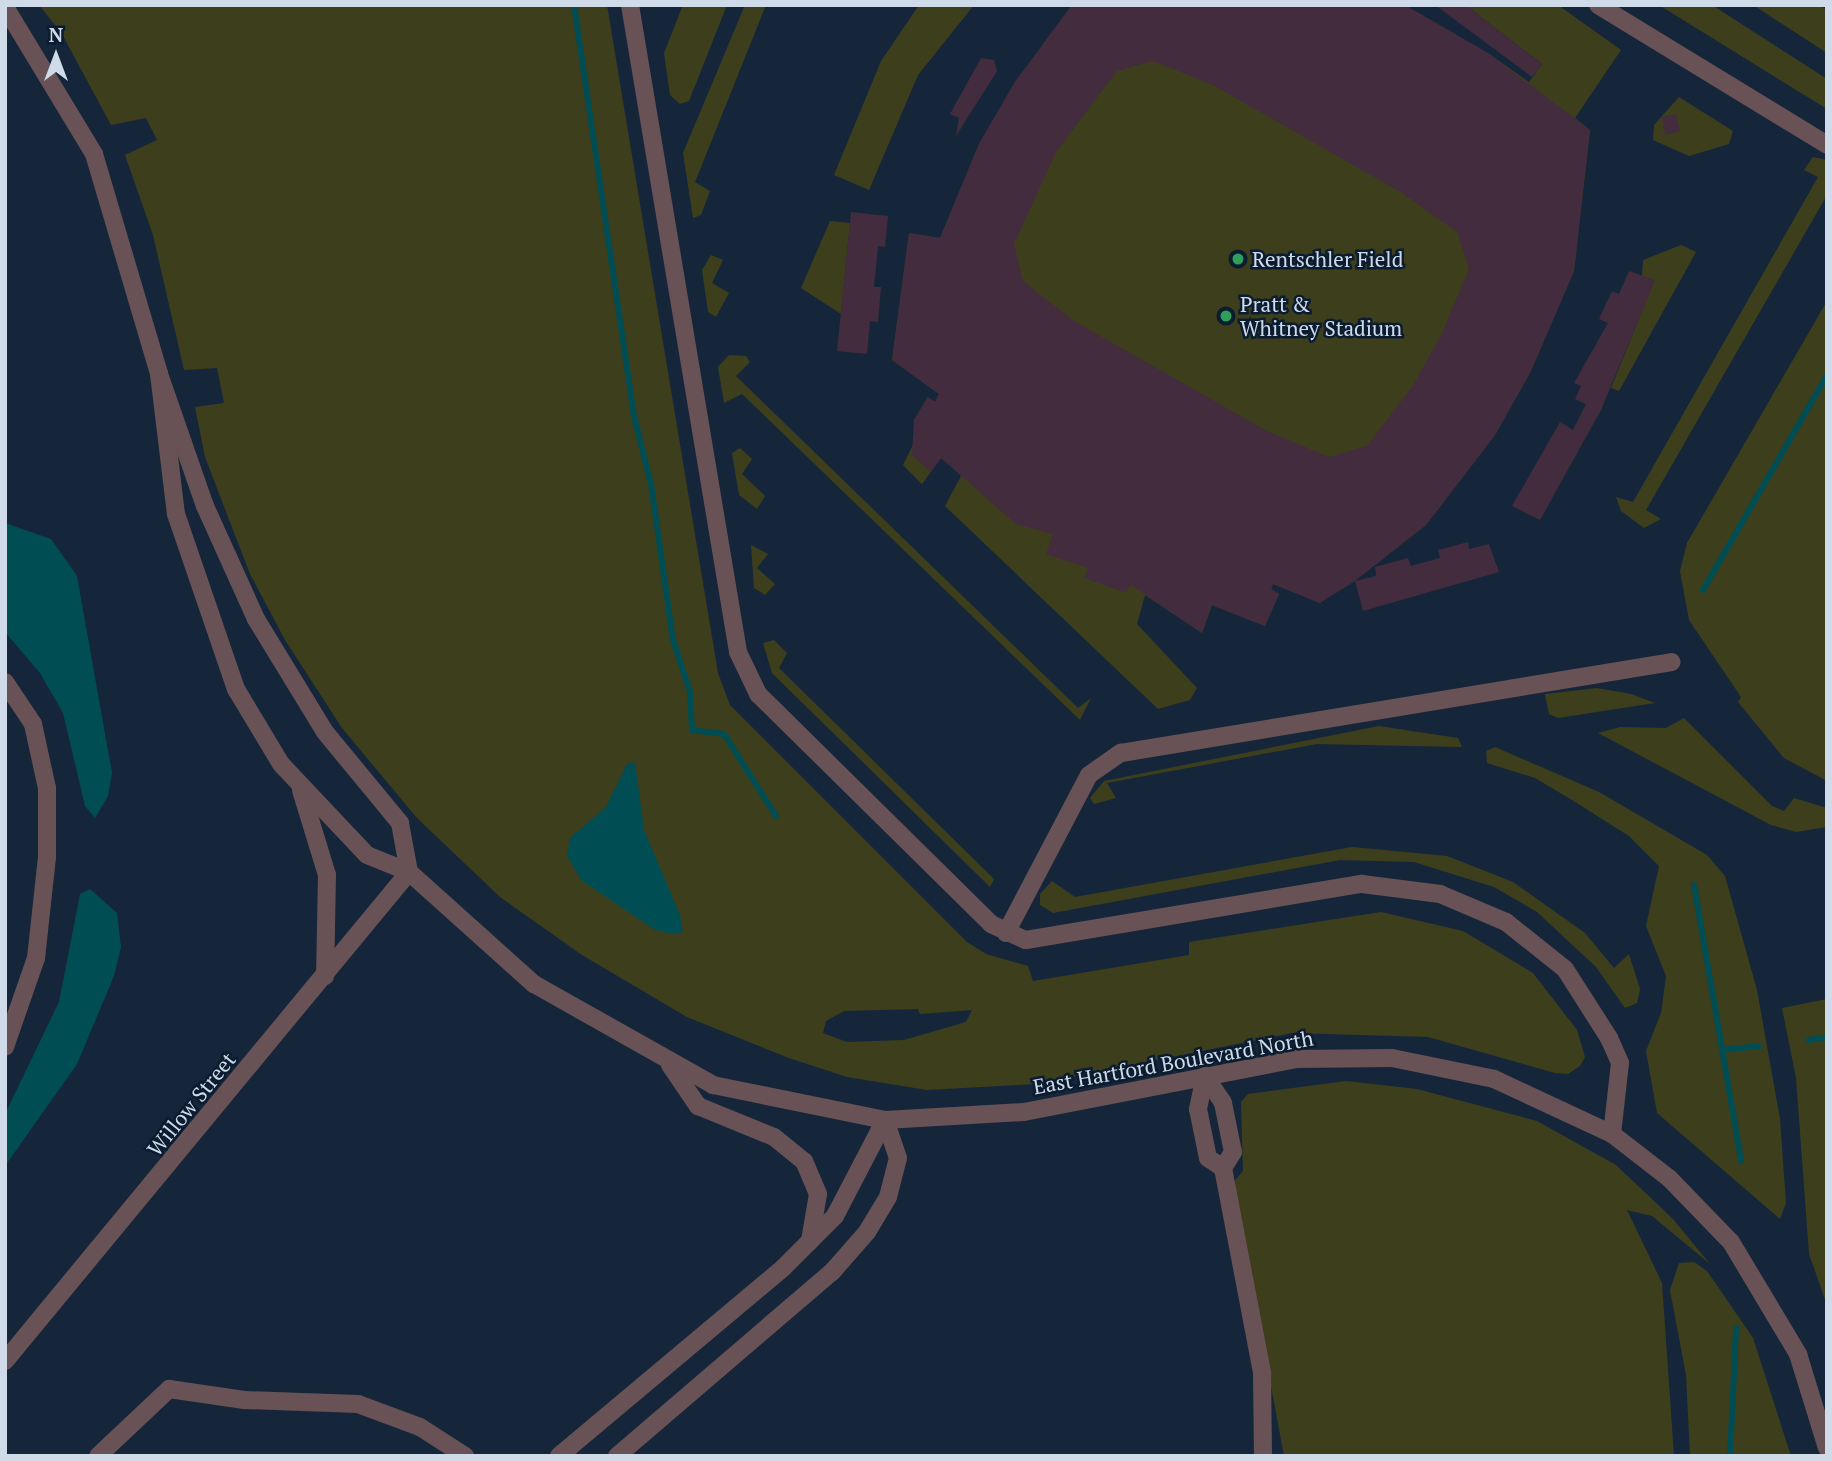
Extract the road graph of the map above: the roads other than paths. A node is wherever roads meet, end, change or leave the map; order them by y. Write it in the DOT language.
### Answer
graph roads {
  1 [pos="630,5"];
  2 [pos="1598,5"];
  3 [pos="5,8"];
  4 [pos="1827,145"];
  5 [pos="159,374"];
  6 [pos="1672,662"];
  7 [pos="5,682"];
  8 [pos="298,783"];
  9 [pos="410,872"];
  10 [pos="1006,933"];
  11 [pos="325,976"];
  12 [pos="5,1047"];
  13 [pos="668,1061"];
  14 [pos="1205,1076"];
  15 [pos="885,1120"];
  16 [pos="1612,1135"];
  17 [pos="1223,1168"];
  18 [pos="810,1241"];
  19 [pos="5,1361"];
  20 [pos="1827,1448"];
  21 [pos="98,1456"];
  22 [pos="465,1456"];
  23 [pos="559,1456"];
  24 [pos="617,1456"];
  25 [pos="1263,1456"];
  1 -- 10 [label="street"];
  2 -- 4 [label="street"];
  3 -- 5 [label="street"];
  5 -- 8 [label="street"];
  5 -- 9 [label="street"];
  6 -- 10 [label="street"];
  7 -- 12 [label="street"];
  8 -- 9 [label="street"];
  8 -- 11 [label="street"];
  9 -- 11 [label="street, Willow Street"];
  9 -- 13 [label="street, East Hartford Boulevard North"];
  10 -- 16 [label="street"];
  11 -- 19 [label="street, Willow Street"];
  13 -- 15 [label="street, East Hartford Boulevard North"];
  13 -- 18 [label="street"];
  14 -- 15 [label="street, East Hartford Boulevard North"];
  14 -- 16 [label="street, East Hartford Boulevard North"];
  14 -- 17 [label="street"];
  14 -- 17 [label="street"];
  15 -- 18 [label="street"];
  15 -- 24 [label="street"];
  16 -- 20 [label="street, East Hartford Boulevard North"];
  17 -- 25 [label="street"];
  18 -- 23 [label="street"];
  21 -- 22 [label="street"];
}
